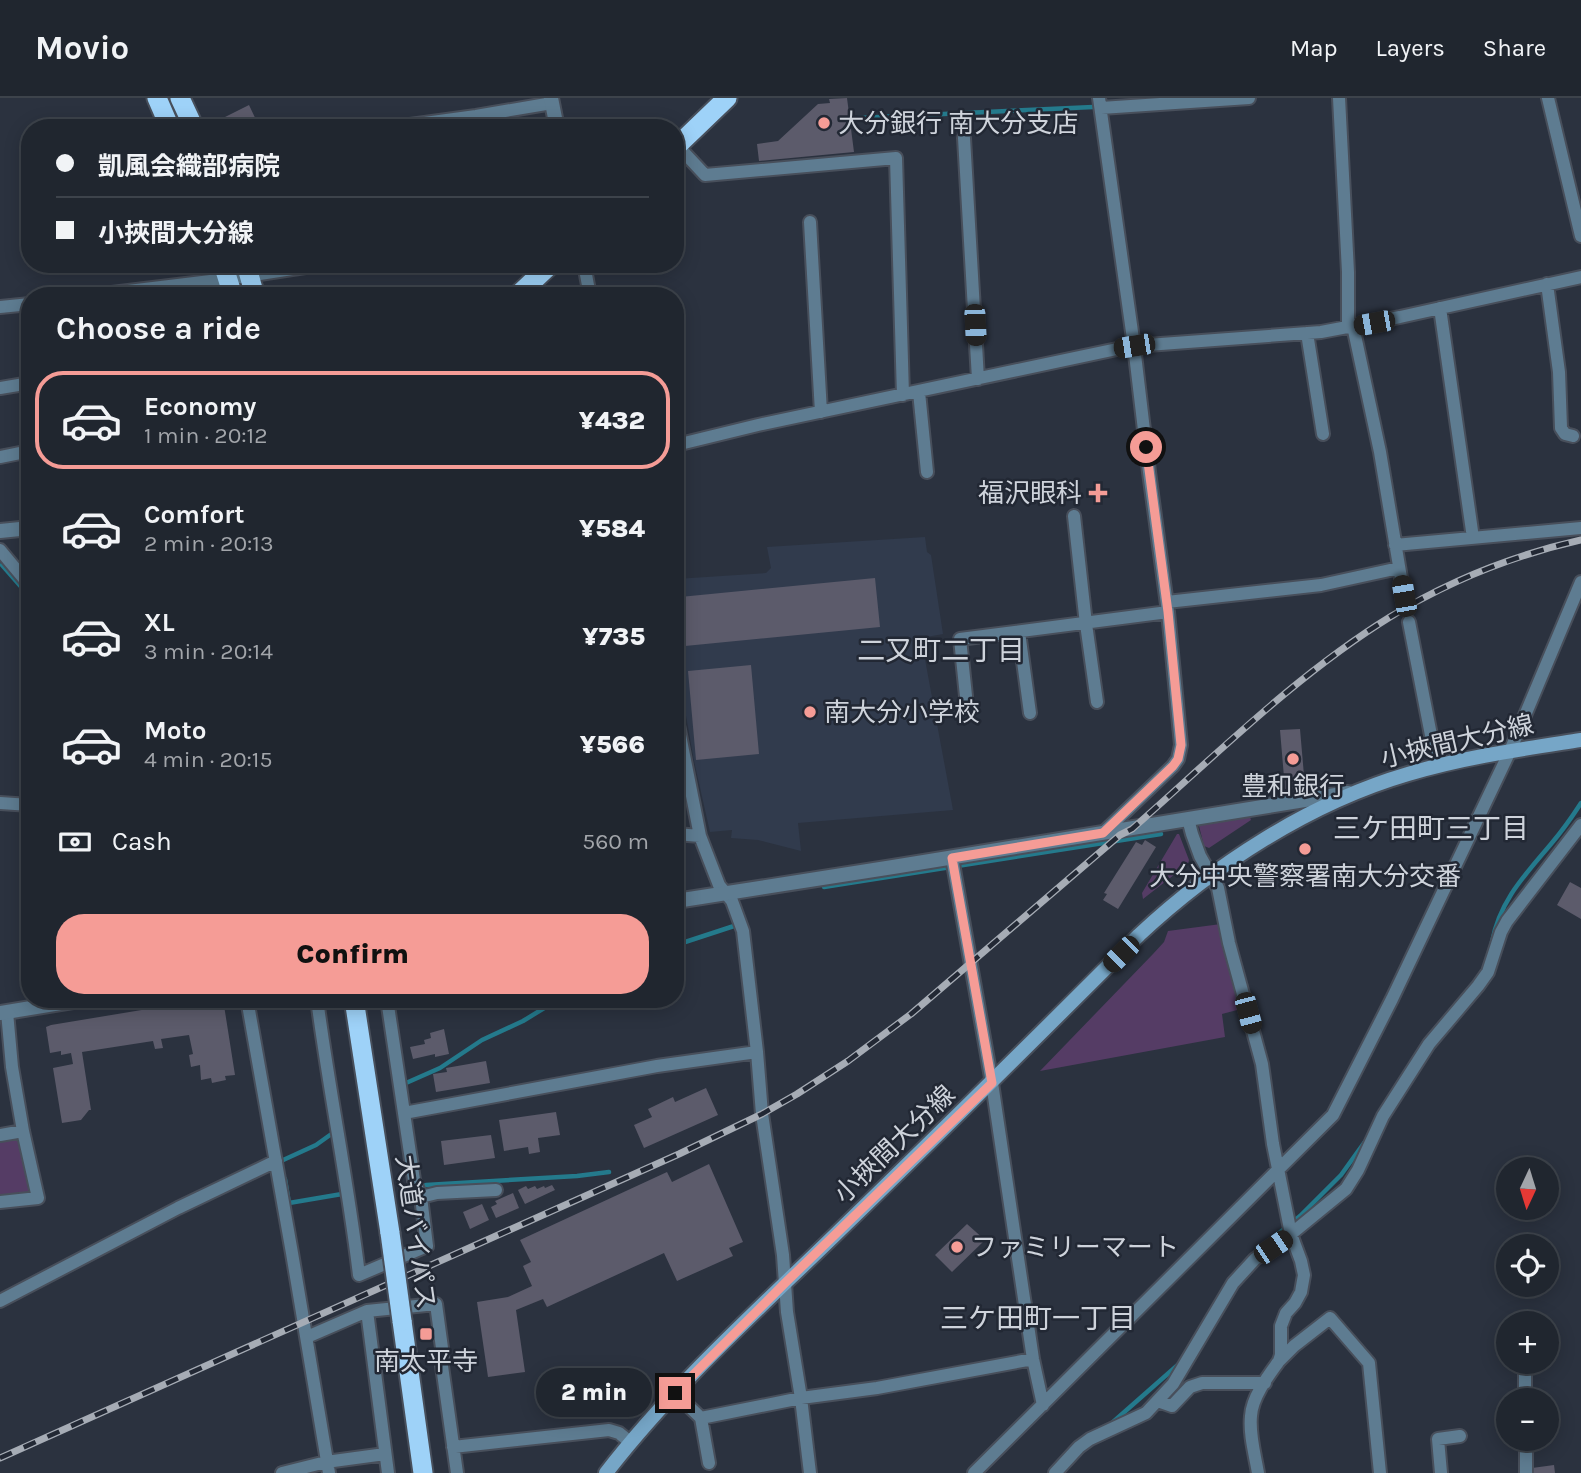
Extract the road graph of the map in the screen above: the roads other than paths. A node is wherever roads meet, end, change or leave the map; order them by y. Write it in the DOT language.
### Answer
graph roads {
  1 [pos="157,98"];
  2 [pos="180,98"];
  3 [pos="727,98"];
  4 [pos="1249,98"];
  5 [pos="1339,98"];
  6 [pos="1548,98"];
  7 [pos="551,101"];
  8 [pos="1100,103"];
  9 [pos="166,119"];
  10 [pos="190,119"];
  11 [pos="455,119"];
  12 [pos="555,119"];
  13 [pos="684,138"];
  14 [pos="964,138"];
  15 [pos="684,154"];
  16 [pos="810,222"];
  17 [pos="1581,236"];
  18 [pos="541,273"];
  19 [pos="1581,276"];
  20 [pos="227,280"];
  21 [pos="1547,284"];
  22 [pos="169,287"];
  23 [pos="527,287"];
  24 [pos="21,305"];
  25 [pos="0,307"];
  26 [pos="1440,308"];
  27 [pos="1350,327"];
  28 [pos="1307,333"];
  29 [pos="1134,346"];
  30 [pos="978,379"];
  31 [pos="21,384"];
  32 [pos="0,388"];
  33 [pos="919,391"];
  34 [pos="903,395"];
  35 [pos="821,412"];
  36 [pos="1323,434"];
  37 [pos="1573,436"];
  38 [pos="684,443"];
  39 [pos="21,454"];
  40 [pos="0,457"];
  41 [pos="927,472"];
  42 [pos="1074,516"];
  43 [pos="1581,528"];
  44 [pos="21,529"];
  45 [pos="0,531"];
  46 [pos="1472,531"];
  47 [pos="1395,545"];
  48 [pos="0,550"];
  49 [pos="1399,568"];
  50 [pos="21,575"];
  51 [pos="1581,582"];
  52 [pos="1404,596"];
  53 [pos="1168,607"];
  54 [pos="1409,622"];
  55 [pos="1086,624"];
  56 [pos="1019,632"];
  57 [pos="966,696"];
  58 [pos="1097,702"];
  59 [pos="1030,713"];
  60 [pos="1581,740"];
  61 [pos="1510,751"];
  62 [pos="684,755"];
  63 [pos="1437,766"];
  64 [pos="1357,792"];
  65 [pos="0,803"];
  66 [pos="21,804"];
  67 [pos="1188,819"];
  68 [pos="1581,825"];
  69 [pos="1103,833"];
  70 [pos="684,835"];
  71 [pos="700,836"];
  72 [pos="952,858"];
  73 [pos="1210,876"];
  74 [pos="726,892"];
  75 [pos="684,900"];
  76 [pos="32,1008"];
  77 [pos="249,1008"];
  78 [pos="318,1008"];
  79 [pos="355,1008"];
  80 [pos="388,1008"];
  81 [pos="3,1013"];
  82 [pos="757,1052"];
  83 [pos="992,1083"];
  84 [pos="404,1112"];
  85 [pos="23,1131"];
  86 [pos="0,1135"];
  87 [pos="276,1161"];
  88 [pos="1279,1171"];
  89 [pos="496,1190"];
  90 [pos="421,1197"];
  91 [pos="0,1202"];
  92 [pos="1291,1234"];
  93 [pos="785,1283"];
  94 [pos="0,1301"];
  95 [pos="367,1311"];
  96 [pos="307,1337"];
  97 [pos="1032,1359"];
  98 [pos="1279,1361"];
  99 [pos="1265,1382"];
  100 [pos="675,1393"];
  101 [pos="801,1398"];
  102 [pos="1158,1401"];
  103 [pos="1043,1405"];
  104 [pos="701,1418"];
  105 [pos="1460,1436"];
  106 [pos="630,1442"];
  107 [pos="453,1447"];
  108 [pos="1525,1451"];
  109 [pos="385,1454"];
  110 [pos="709,1463"];
  111 [pos="327,1468"];
  112 [pos="1060,1471"];
  113 [pos="282,1473"];
  114 [pos="388,1473"];
  115 [pos="423,1473"];
  116 [pos="457,1473"];
  117 [pos="606,1473"];
  118 [pos="810,1473"];
  119 [pos="974,1473"];
  120 [pos="1258,1473"];
  121 [pos="1380,1473"];
  122 [pos="1441,1473"];
  123 [pos="1526,1473"];
  1 -- 9 [label="highway"];
  2 -- 10 [label="highway"];
  3 -- 13 [label="highway"];
  4 -- 8 [label="street"];
  5 -- 27 [label="street"];
  6 -- 17 [label="street"];
  7 -- 11 [label="street"];
  7 -- 12 [label="street"];
  8 -- 29 [label="street"];
  14 -- 30 [label="street"];
  15 -- 34 [label="street"];
  16 -- 35 [label="street"];
  18 -- 23 [label="highway"];
  19 -- 21 [label="street"];
  20 -- 22 [label="street"];
  21 -- 26 [label="street"];
  21 -- 37 [label="street"];
  24 -- 25 [label="street"];
  26 -- 27 [label="street"];
  26 -- 46 [label="street"];
  27 -- 28 [label="street"];
  27 -- 47 [label="street"];
  28 -- 29 [label="street"];
  28 -- 36 [label="street"];
  29 -- 30 [label="street"];
  29 -- 53 [label="street"];
  30 -- 33 [label="street"];
  31 -- 32 [label="street"];
  33 -- 34 [label="street"];
  33 -- 41 [label="street"];
  34 -- 35 [label="street"];
  35 -- 38 [label="street"];
  39 -- 40 [label="street"];
  42 -- 55 [label="street"];
  43 -- 47 [label="street"];
  44 -- 45 [label="street"];
  47 -- 49 [label="street"];
  48 -- 50 [label="street"];
  49 -- 52 [label="street"];
  49 -- 53 [label="street"];
  51 -- 61 [label="street"];
  53 -- 55 [label="street"];
  53 -- 69 [label="street"];
  54 -- 63 [label="street"];
  55 -- 56 [label="street"];
  55 -- 58 [label="street"];
  56 -- 57 [label="street"];
  56 -- 59 [label="street"];
  60 -- 61 [label="main road, 小挾間大分線"];
  61 -- 63 [label="main road, 小挾間大分線"];
  61 -- 88 [label="street"];
  62 -- 71 [label="street"];
  63 -- 64 [label="main road, 小挾間大分線"];
  64 -- 67 [label="street"];
  64 -- 73 [label="main road, 小挾間大分線"];
  65 -- 66 [label="street"];
  67 -- 69 [label="street"];
  67 -- 73 [label="street"];
  68 -- 92 [label="street"];
  69 -- 72 [label="street"];
  70 -- 71 [label="street"];
  71 -- 74 [label="street"];
  72 -- 74 [label="street"];
  72 -- 83 [label="street"];
  73 -- 83 [label="main road, 小挾間大分線"];
  73 -- 88 [label="street"];
  74 -- 75 [label="street"];
  74 -- 82 [label="street"];
  76 -- 81 [label="street"];
  77 -- 87 [label="street"];
  78 -- 90 [label="street"];
  79 -- 115 [label="highway, 大道バイパス, bridge"];
  80 -- 84 [label="street"];
  81 -- 85 [label="street"];
  82 -- 84 [label="street"];
  82 -- 93 [label="street"];
  83 -- 93 [label="main road, 小挾間大分線"];
  83 -- 97 [label="street"];
  84 -- 90 [label="street"];
  85 -- 86 [label="street"];
  85 -- 91 [label="street"];
  87 -- 94 [label="street"];
  87 -- 96 [label="street"];
  88 -- 92 [label="street"];
  88 -- 103 [label="street"];
  89 -- 90 [label="street"];
  92 -- 98 [label="street"];
  92 -- 102 [label="street"];
  93 -- 100 [label="main road, 小挾間大分線"];
  93 -- 101 [label="street"];
  95 -- 96 [label="street"];
  95 -- 107 [label="street"];
  95 -- 109 [label="street"];
  96 -- 111 [label="street"];
  97 -- 101 [label="street"];
  97 -- 103 [label="street"];
  98 -- 99 [label="street"];
  98 -- 121 [label="street"];
  99 -- 102 [label="street"];
  99 -- 120 [label="street"];
  100 -- 104 [label="street"];
  100 -- 106 [label="main road, 小挾間大分線"];
  101 -- 104 [label="street"];
  101 -- 118 [label="street"];
  102 -- 112 [label="street"];
  103 -- 119 [label="street"];
  104 -- 110 [label="street"];
  105 -- 122 [label="street"];
  106 -- 107 [label="street"];
  106 -- 117 [label="main road, 小挾間大分線"];
  107 -- 116 [label="street"];
  108 -- 123 [label="street"];
  109 -- 111 [label="street"];
  109 -- 114 [label="street"];
  111 -- 113 [label="street"];
}
